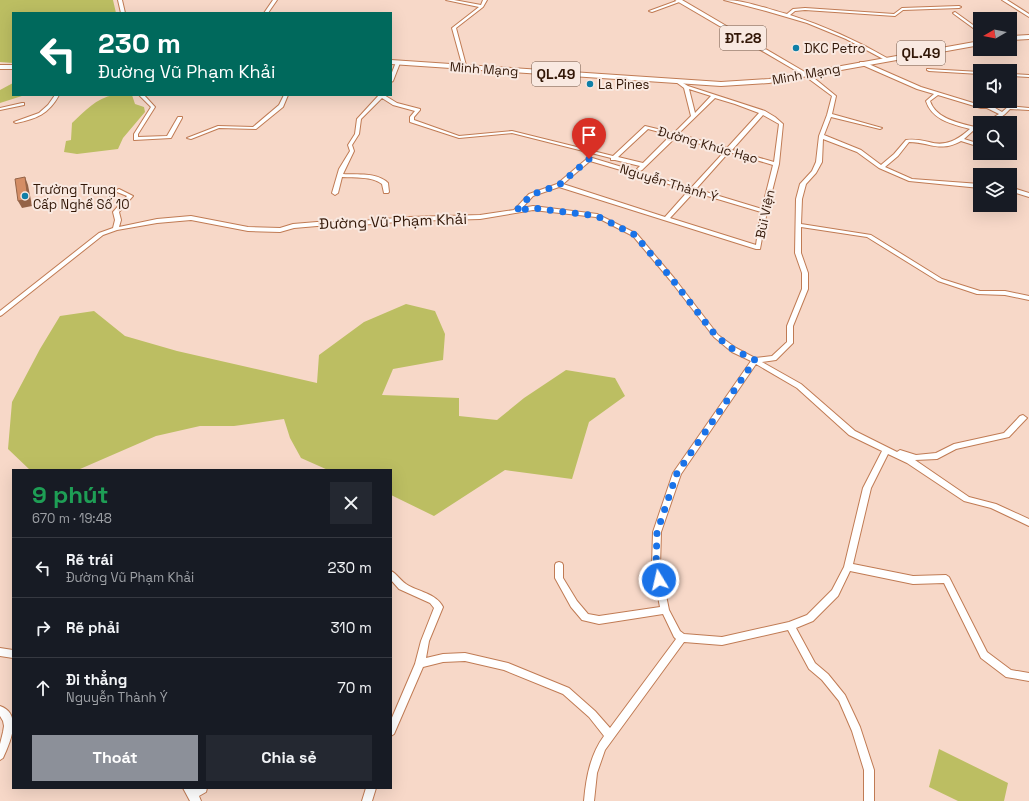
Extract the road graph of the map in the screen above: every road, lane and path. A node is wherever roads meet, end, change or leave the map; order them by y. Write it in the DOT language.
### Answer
graph roads {
  1 [pos="120,0"];
  2 [pos="275,0"];
  3 [pos="448,0"];
  4 [pos="485,0"];
  5 [pos="679,0"];
  6 [pos="688,0"];
  7 [pos="726,0"];
  8 [pos="951,0"];
  9 [pos="1004,0"];
  10 [pos="482,6"];
  11 [pos="651,11"];
  12 [pos="123,12"];
  13 [pos="267,12"];
  14 [pos="712,13"];
  15 [pos="954,13"];
  16 [pos="704,15"];
  17 [pos="788,15"];
  18 [pos="1029,16"];
  19 [pos="973,27"];
  20 [pos="1029,37"];
  21 [pos="1017,38"];
  22 [pos="973,44"];
  23 [pos="885,59"];
  24 [pos="394,63"];
  25 [pos="862,63"];
  26 [pos="0,67"];
  27 [pos="12,67"];
  28 [pos="465,68"];
  29 [pos="929,70"];
  30 [pos="815,73"];
  31 [pos="973,73"];
  32 [pos="392,75"];
  33 [pos="807,75"];
  34 [pos="1017,75"];
  35 [pos="1029,76"];
  36 [pos="678,81"];
  37 [pos="686,87"];
  38 [pos="937,94"];
  39 [pos="56,96"];
  40 [pos="142,96"];
  41 [pos="286,96"];
  42 [pos="380,96"];
  43 [pos="383,96"];
  44 [pos="713,97"];
  45 [pos="22,104"];
  46 [pos="1029,109"];
  47 [pos="0,110"];
  48 [pos="763,112"];
  49 [pos="1003,114"];
  50 [pos="693,116"];
  51 [pos="829,116"];
  52 [pos="999,116"];
  53 [pos="180,118"];
  54 [pos="16,122"];
  55 [pos="880,128"];
  56 [pos="973,128"];
  57 [pos="674,135"];
  58 [pos="821,136"];
  59 [pos="189,138"];
  60 [pos="962,140"];
  61 [pos="973,144"];
  62 [pos="728,150"];
  63 [pos="615,157"];
  64 [pos="776,164"];
  65 [pos="607,165"];
  66 [pos="643,165"];
  67 [pos="881,167"];
  68 [pos="636,173"];
  69 [pos="340,175"];
  70 [pos="559,185"];
  71 [pos="973,185"];
  72 [pos="693,190"];
  73 [pos="120,191"];
  74 [pos="1017,191"];
  75 [pos="335,192"];
  76 [pos="386,192"];
  77 [pos="1029,195"];
  78 [pos="516,211"];
  79 [pos="764,211"];
  80 [pos="666,219"];
  81 [pos="798,225"];
  82 [pos="116,228"];
  83 [pos="1029,298"];
  84 [pos="0,314"];
  85 [pos="755,360"];
  86 [pos="1023,418"];
  87 [pos="886,451"];
  88 [pos="1029,523"];
  89 [pos="559,565"];
  90 [pos="848,567"];
  91 [pos="392,576"];
  92 [pos="665,610"];
  93 [pos="790,626"];
  94 [pos="682,638"];
  95 [pos="420,664"];
  96 [pos="1029,677"];
  97 [pos="0,710"];
  98 [pos="392,729"];
  99 [pos="611,736"];
  100 [pos="0,755"];
  101 [pos="371,789"];
  102 [pos="367,801"];
  103 [pos="589,801"];
  104 [pos="869,801"];
  1 -- 12 [label="street"];
  2 -- 13 [label="street"];
  3 -- 10 [label="street"];
  4 -- 10 [label="street"];
  5 -- 11 [label="street"];
  5 -- 16 [label="main road, ĐT.28"];
  6 -- 14 [label="main road, ĐT.28"];
  7 -- 17 [label="street"];
  8 -- 17 [label="street"];
  9 -- 18 [label="street"];
  10 -- 28 [label="street"];
  14 -- 16 [label="main road"];
  14 -- 30 [label="main road, ĐT.28"];
  15 -- 19 [label="street"];
  16 -- 33 [label="main road, ĐT.28"];
  17 -- 23 [label="street"];
  20 -- 21 [label="highway"];
  22 -- 23 [label="highway, QL.49"];
  23 -- 25 [label="highway, QL.49"];
  24 -- 28 [label="highway, Minh Mạng / QL.49"];
  24 -- 32 [label="street"];
  25 -- 30 [label="highway, Minh Mạng / QL.49"];
  25 -- 38 [label="street"];
  26 -- 27 [label="highway"];
  28 -- 36 [label="highway, Minh Mạng / QL.49"];
  29 -- 31 [label="street"];
  30 -- 33 [label="highway, Minh Mạng / QL.49"];
  33 -- 36 [label="highway, Minh Mạng / QL.49"];
  33 -- 51 [label="street"];
  34 -- 35 [label="street"];
  36 -- 37 [label="street, Bùi Viện"];
  37 -- 44 [label="street, Bùi Viện"];
  37 -- 50 [label="street"];
  38 -- 49 [label="street"];
  38 -- 56 [label="street"];
  39 -- 54 [label="street"];
  40 -- 53 [label="street"];
  41 -- 59 [label="street"];
  42 -- 69 [label="street"];
  43 -- 63 [label="street"];
  44 -- 48 [label="street, Bùi Viện"];
  44 -- 50 [label="street"];
  45 -- 47 [label="street"];
  46 -- 49 [label="street"];
  48 -- 62 [label="street"];
  48 -- 64 [label="street, Bùi Viện"];
  49 -- 52 [label="street"];
  50 -- 57 [label="street"];
  51 -- 55 [label="street"];
  51 -- 58 [label="street"];
  56 -- 60 [label="street"];
  57 -- 62 [label="street, Đường Khúc Hạo"];
  57 -- 63 [label="street, Đường Khúc Hạo"];
  57 -- 66 [label="street"];
  58 -- 67 [label="street"];
  58 -- 81 [label="street"];
  60 -- 61 [label="street"];
  60 -- 67 [label="street"];
  62 -- 64 [label="street, Đường Khúc Hạo"];
  62 -- 72 [label="street"];
  63 -- 65 [label="street, Đường Khúc Hạo"];
  63 -- 66 [label="street"];
  64 -- 79 [label="street, Bùi Viện"];
  65 -- 68 [label="street, Nguyễn Thành Ý"];
  65 -- 70 [label="street, Nguyễn Thành Ý"];
  66 -- 68 [label="street"];
  67 -- 71 [label="street"];
  68 -- 72 [label="street, Nguyễn Thành Ý"];
  69 -- 75 [label="street"];
  69 -- 76 [label="street"];
  70 -- 78 [label="street"];
  70 -- 80 [label="street, Bùi Viện"];
  72 -- 79 [label="street, Nguyễn Thành Ý"];
  72 -- 80 [label="street"];
  73 -- 82 [label="street"];
  74 -- 77 [label="street"];
  78 -- 82 [label="street, Đường Vũ Phạm Khải"];
  78 -- 85 [label="street, Đường Vũ Phạm Khải"];
  79 -- 80 [label="street, Bùi Viện"];
  81 -- 83 [label="street"];
  81 -- 85 [label="street"];
  82 -- 84 [label="street, Đường Vũ Phạm Khải"];
  85 -- 87 [label="street, Đường Vũ Phạm Khải"];
  85 -- 92 [label="street"];
  86 -- 87 [label="street"];
  87 -- 88 [label="street"];
  87 -- 90 [label="street"];
  89 -- 92 [label="street"];
  90 -- 93 [label="street"];
  90 -- 96 [label="street"];
  91 -- 95 [label="street"];
  92 -- 94 [label="street"];
  93 -- 94 [label="street"];
  93 -- 104 [label="street"];
  94 -- 99 [label="street"];
  95 -- 98 [label="street"];
  95 -- 99 [label="street"];
  97 -- 100 [label="street"];
  99 -- 103 [label="street"];
  101 -- 102 [label="street"];
}
